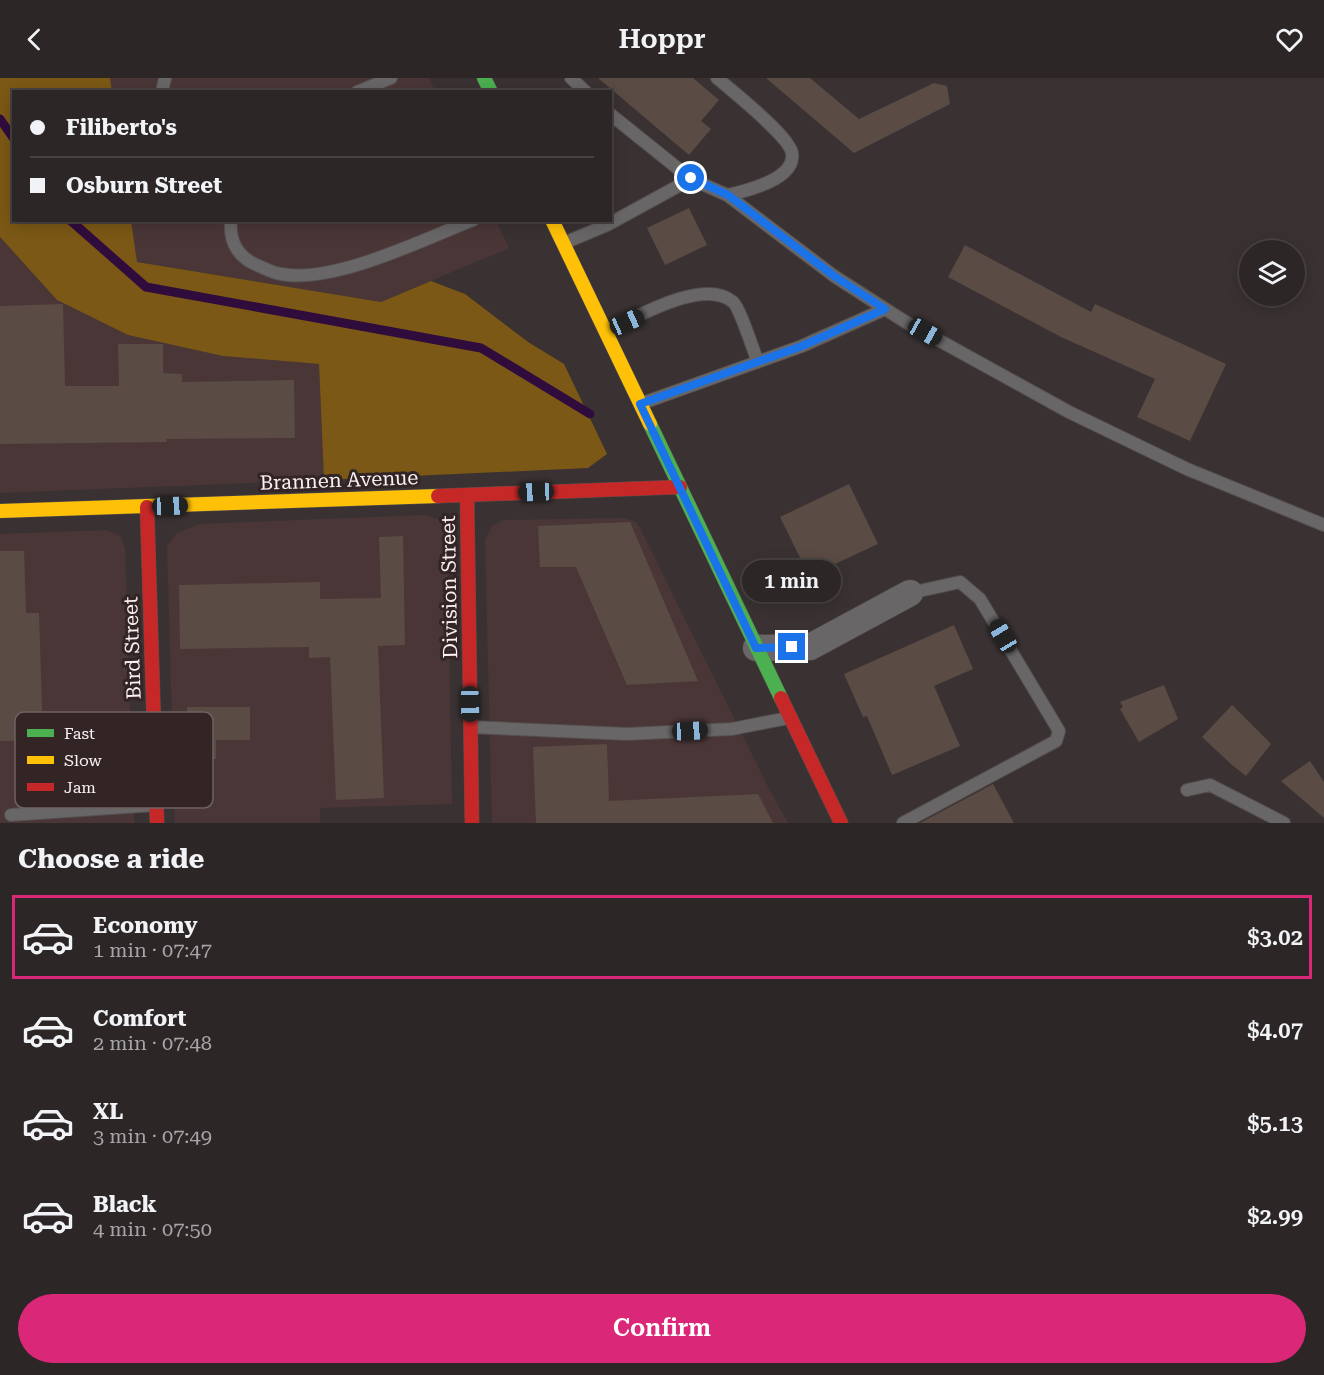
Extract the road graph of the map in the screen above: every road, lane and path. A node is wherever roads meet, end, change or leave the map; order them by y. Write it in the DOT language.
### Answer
graph roads {
  1 [pos="391,78"];
  2 [pos="501,78"];
  3 [pos="571,78"];
  4 [pos="717,78"];
  5 [pos="487,84"];
  6 [pos="362,90"];
  7 [pos="584,90"];
  8 [pos="612,116"];
  9 [pos="691,178"];
  10 [pos="728,195"];
  11 [pos="231,222"];
  12 [pos="468,222"];
  13 [pos="553,222"];
  14 [pos="563,243"];
  15 [pos="885,309"];
  16 [pos="605,332"];
  17 [pos="758,362"];
  18 [pos="640,404"];
  19 [pos="680,487"];
  20 [pos="466,495"];
  21 [pos="147,507"];
  22 [pos="0,511"];
  23 [pos="1324,525"];
  24 [pos="910,593"];
  25 [pos="756,648"];
  26 [pos="153,712"];
  27 [pos="790,718"];
  28 [pos="470,727"];
  29 [pos="1186,790"];
  30 [pos="112,808"];
  31 [pos="156,808"];
  32 [pos="11,815"];
  33 [pos="157,823"];
  34 [pos="472,823"];
  35 [pos="841,823"];
  36 [pos="903,823"];
  37 [pos="1284,823"];
  1 -- 6 [label="lane"];
  2 -- 5 [label="lane"];
  3 -- 7 [label="lane"];
  4 -- 10 [label="lane"];
  8 -- 9 [label="lane"];
  9 -- 10 [label="lane"];
  9 -- 14 [label="lane"];
  10 -- 15 [label="lane"];
  11 -- 12 [label="lane"];
  13 -- 14 [label="street"];
  14 -- 16 [label="street"];
  15 -- 17 [label="lane"];
  15 -- 23 [label="lane"];
  16 -- 17 [label="lane"];
  16 -- 18 [label="street"];
  17 -- 18 [label="lane"];
  18 -- 19 [label="street"];
  19 -- 20 [label="street, Brannen Avenue"];
  19 -- 25 [label="street"];
  20 -- 21 [label="street, Brannen Avenue"];
  20 -- 28 [label="street, Division Street"];
  21 -- 22 [label="street, Brannen Avenue"];
  21 -- 26 [label="street, Bird Street"];
  24 -- 25 [label="street"];
  24 -- 36 [label="lane"];
  25 -- 27 [label="street"];
  27 -- 28 [label="lane"];
  27 -- 35 [label="street"];
  28 -- 34 [label="street, Division Street"];
  29 -- 37 [label="lane"];
  30 -- 32 [label="lane"];
  31 -- 33 [label="street, Bird Street"];
}
